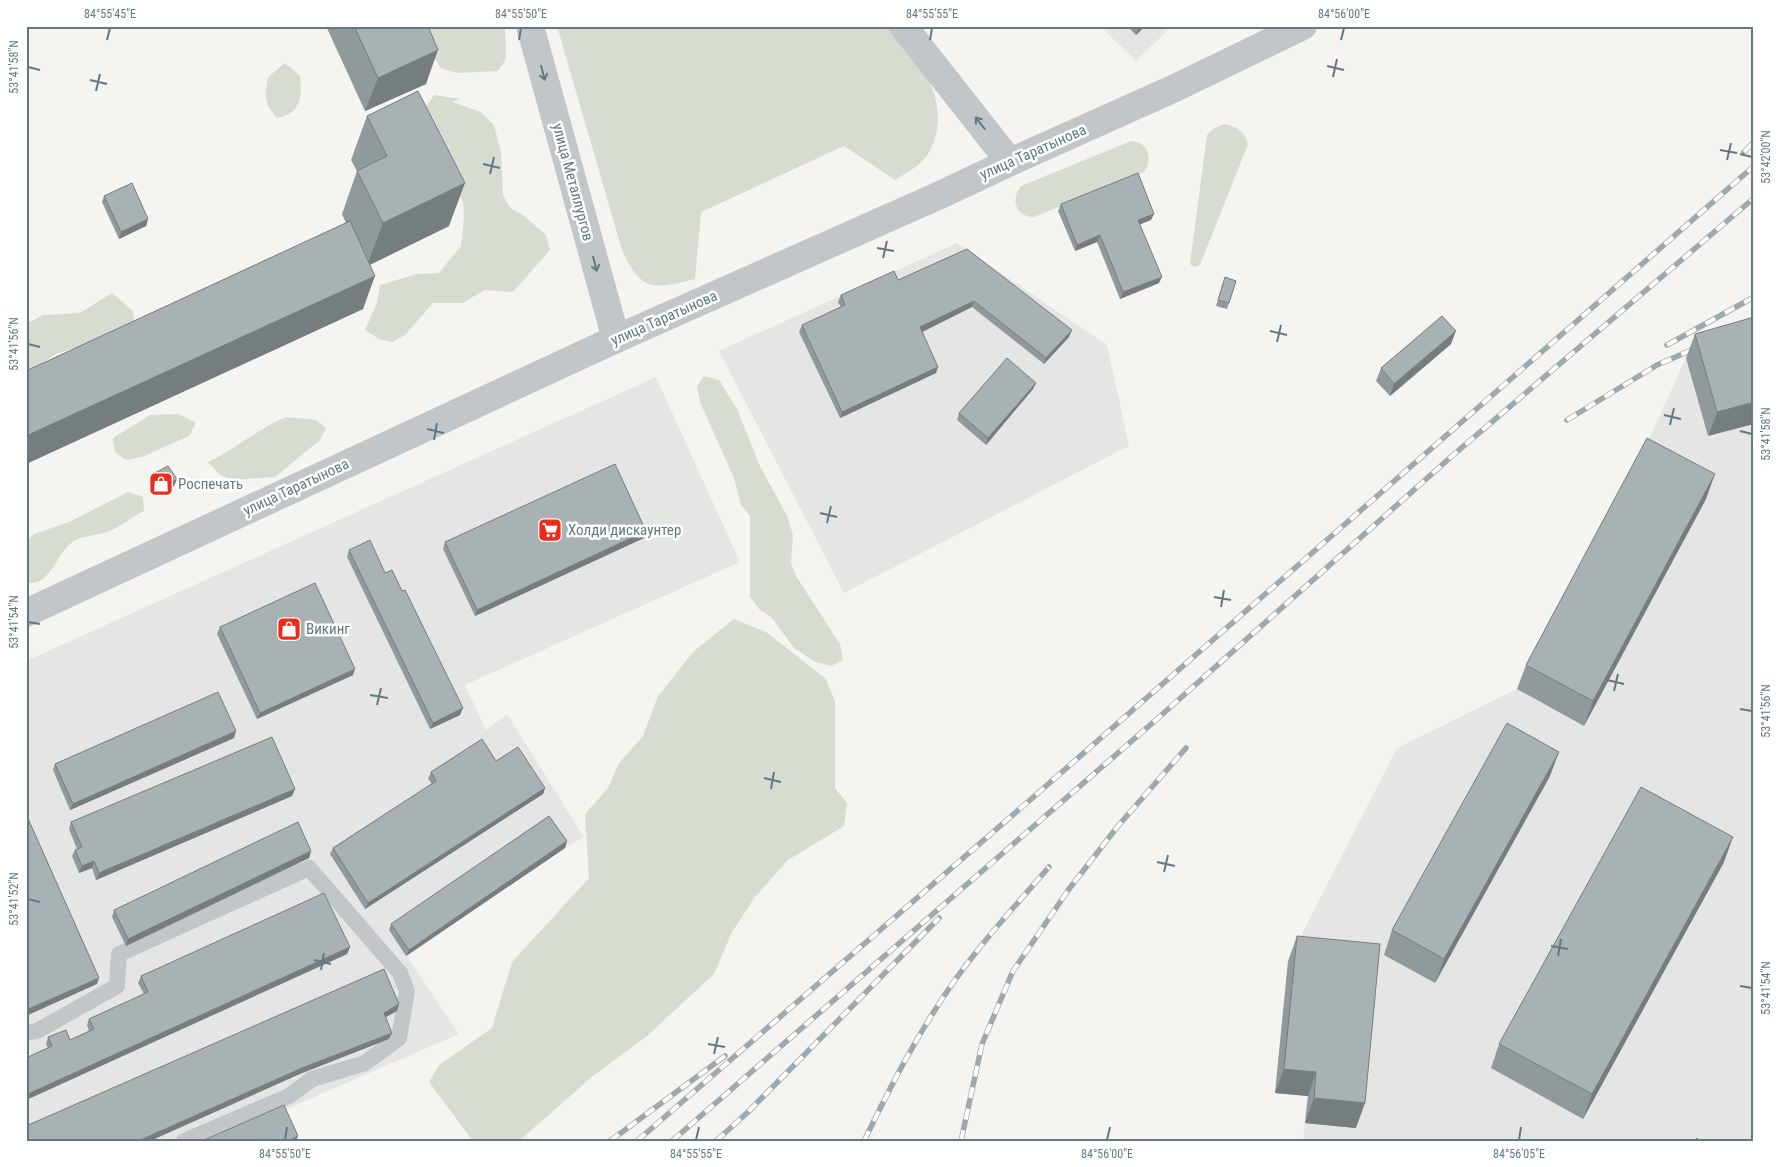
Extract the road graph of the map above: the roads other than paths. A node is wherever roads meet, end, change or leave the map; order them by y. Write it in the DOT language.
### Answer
graph roads {
  1 [pos="530,26"];
  2 [pos="903,26"];
  3 [pos="1303,26"];
  4 [pos="1010,162"];
  5 [pos="616,339"];
  6 [pos="26,613"];
  7 [pos="26,1034"];
  8 [pos="184,1141"];
  1 -- 5 [label="street, улица Металлургов, one-way"];
  4 -- 2 [label="street, one-way"];
  3 -- 4 [label="street, улица Таратынова"];
  4 -- 5 [label="street, улица Таратынова"];
  5 -- 6 [label="street, улица Таратынова"];
  7 -- 8 [label="lane"];
}
